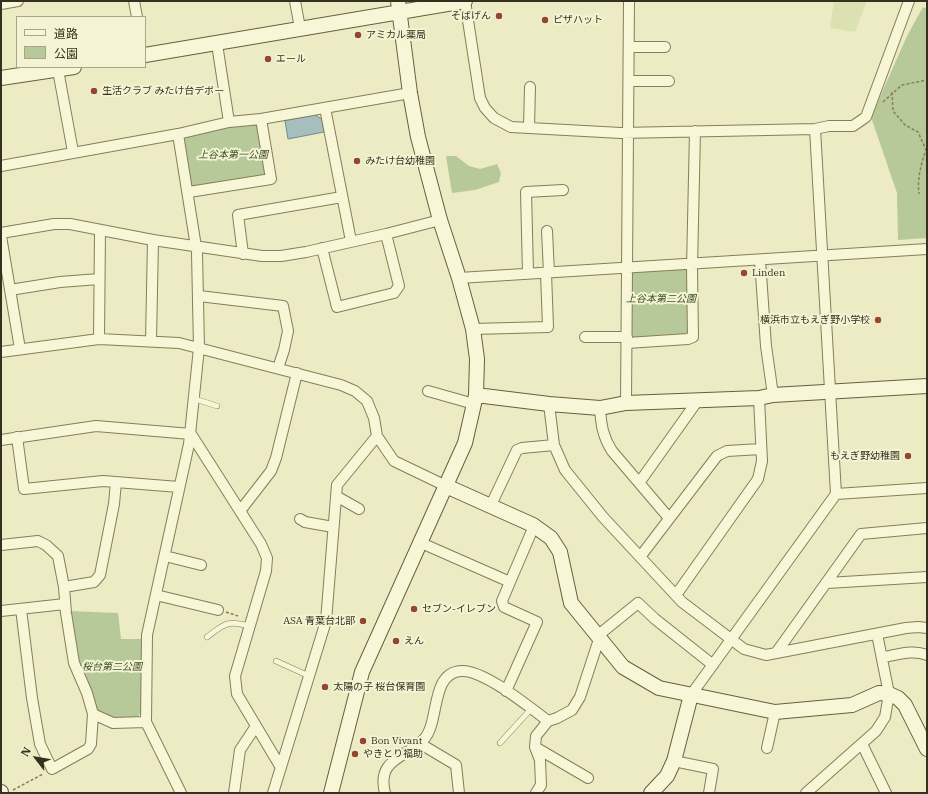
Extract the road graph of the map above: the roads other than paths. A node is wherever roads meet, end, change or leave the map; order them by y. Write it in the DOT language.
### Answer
graph roads {
  1 [pos="18,1"];
  2 [pos="134,1"];
  3 [pos="295,1"];
  4 [pos="465,1"];
  5 [pos="629,1"];
  6 [pos="909,1"];
  7 [pos="1,4"];
  8 [pos="399,6"];
  9 [pos="137,16"];
  10 [pos="300,28"];
  11 [pos="217,44"];
  12 [pos="629,47"];
  13 [pos="664,48"];
  14 [pos="146,55"];
  15 [pos="69,68"];
  16 [pos="58,70"];
  17 [pos="1,78"];
  18 [pos="629,81"];
  19 [pos="669,81"];
  20 [pos="530,87"];
  21 [pos="410,93"];
  22 [pos="325,108"];
  23 [pos="260,119"];
  24 [pos="229,122"];
  25 [pos="529,127"];
  26 [pos="815,129"];
  27 [pos="695,131"];
  28 [pos="629,133"];
  29 [pos="178,134"];
  30 [pos="73,152"];
  31 [pos="1,166"];
  32 [pos="564,190"];
  33 [pos="189,192"];
  34 [pos="342,197"];
  35 [pos="440,220"];
  36 [pos="100,231"];
  37 [pos="547,231"];
  38 [pos="1,234"];
  39 [pos="386,234"];
  40 [pos="153,240"];
  41 [pos="351,241"];
  42 [pos="196,247"];
  43 [pos="322,248"];
  44 [pos="927,249"];
  45 [pos="243,254"];
  46 [pos="821,255"];
  47 [pos="760,260"];
  48 [pos="693,264"];
  49 [pos="628,268"];
  50 [pos="528,273"];
  51 [pos="548,273"];
  52 [pos="99,278"];
  53 [pos="460,278"];
  54 [pos="10,290"];
  55 [pos="198,296"];
  56 [pos="473,329"];
  57 [pos="585,337"];
  58 [pos="99,339"];
  59 [pos="627,340"];
  60 [pos="151,341"];
  61 [pos="199,348"];
  62 [pos="20,349"];
  63 [pos="1,352"];
  64 [pos="278,368"];
  65 [pos="297,373"];
  66 [pos="927,386"];
  67 [pos="428,391"];
  68 [pos="831,393"];
  69 [pos="773,395"];
  70 [pos="759,398"];
  71 [pos="194,399"];
  72 [pos="475,400"];
  73 [pos="698,400"];
  74 [pos="626,403"];
  75 [pos="549,404"];
  76 [pos="217,406"];
  77 [pos="600,408"];
  78 [pos="191,434"];
  79 [pos="376,436"];
  80 [pos="17,438"];
  81 [pos="1,440"];
  82 [pos="554,445"];
  83 [pos="761,449"];
  84 [pos="116,482"];
  85 [pos="639,483"];
  86 [pos="446,486"];
  87 [pos="179,487"];
  88 [pos="927,488"];
  89 [pos="836,494"];
  90 [pos="336,496"];
  91 [pos="491,505"];
  92 [pos="359,509"];
  93 [pos="240,510"];
  94 [pos="669,518"];
  95 [pos="300,519"];
  96 [pos="534,526"];
  97 [pos="333,527"];
  98 [pos="927,528"];
  99 [pos="419,542"];
  100 [pos="1,545"];
  101 [pos="165,556"];
  102 [pos="640,557"];
  103 [pos="201,565"];
  104 [pos="927,577"];
  105 [pos="510,582"];
  106 [pos="827,583"];
  107 [pos="64,587"];
  108 [pos="156,595"];
  109 [pos="676,595"];
  110 [pos="65,604"];
  111 [pos="21,609"];
  112 [pos="218,610"];
  113 [pos="1,611"];
  114 [pos="250,623"];
  115 [pos="927,628"];
  116 [pos="877,634"];
  117 [pos="207,637"];
  118 [pos="599,638"];
  119 [pos="730,640"];
  120 [pos="776,653"];
  121 [pos="927,655"];
  122 [pos="883,658"];
  123 [pos="276,661"];
  124 [pos="713,665"];
  125 [pos="309,676"];
  126 [pos="506,691"];
  127 [pos="889,694"];
  128 [pos="691,695"];
  129 [pos="531,709"];
  130 [pos="775,712"];
  131 [pos="93,714"];
  132 [pos="548,720"];
  133 [pos="146,722"];
  134 [pos="256,726"];
  135 [pos="419,743"];
  136 [pos="500,743"];
  137 [pos="862,744"];
  138 [pos="535,747"];
  139 [pos="767,748"];
  140 [pos="927,749"];
  141 [pos="674,761"];
  142 [pos="280,766"];
  143 [pos="588,778"];
  144 [pos="181,793"];
  145 [pos="234,793"];
  146 [pos="273,793"];
  147 [pos="330,793"];
  148 [pos="385,793"];
  149 [pos="459,793"];
  150 [pos="536,793"];
  151 [pos="651,793"];
  152 [pos="709,793"];
  153 [pos="806,793"];
  154 [pos="886,793"];
  1 -- 7 [label="street"];
  2 -- 9 [label="street"];
  3 -- 10 [label="street"];
  4 -- 8 [label="street"];
  4 -- 25 [label="street"];
  5 -- 12 [label="street"];
  6 -- 26 [label="street"];
  8 -- 10 [label="street"];
  8 -- 21 [label="street"];
  10 -- 11 [label="street"];
  11 -- 14 [label="street"];
  11 -- 24 [label="street"];
  12 -- 13 [label="street"];
  12 -- 18 [label="street"];
  15 -- 16 [label="street"];
  16 -- 17 [label="street"];
  16 -- 30 [label="street"];
  18 -- 19 [label="street"];
  18 -- 28 [label="street"];
  20 -- 25 [label="street"];
  21 -- 22 [label="street"];
  21 -- 35 [label="street"];
  22 -- 23 [label="street"];
  22 -- 34 [label="street"];
  23 -- 24 [label="street"];
  23 -- 33 [label="street"];
  24 -- 29 [label="street"];
  25 -- 28 [label="street"];
  26 -- 27 [label="street"];
  26 -- 46 [label="street"];
  27 -- 28 [label="street"];
  27 -- 48 [label="street"];
  28 -- 49 [label="street"];
  29 -- 30 [label="street"];
  29 -- 33 [label="street"];
  30 -- 31 [label="street"];
  32 -- 50 [label="street"];
  33 -- 42 [label="street"];
  34 -- 41 [label="street"];
  34 -- 45 [label="street"];
  35 -- 39 [label="street"];
  35 -- 53 [label="street"];
  36 -- 38 [label="street"];
  36 -- 40 [label="street"];
  36 -- 52 [label="street"];
  37 -- 51 [label="street"];
  38 -- 54 [label="street"];
  39 -- 41 [label="street"];
  39 -- 43 [label="street"];
  40 -- 42 [label="street"];
  40 -- 60 [label="street"];
  41 -- 43 [label="street"];
  42 -- 45 [label="street"];
  42 -- 55 [label="street"];
  43 -- 45 [label="street"];
  44 -- 46 [label="street"];
  46 -- 47 [label="street"];
  46 -- 68 [label="street"];
  47 -- 48 [label="street"];
  47 -- 69 [label="street"];
  48 -- 49 [label="street"];
  48 -- 59 [label="street"];
  49 -- 51 [label="street"];
  49 -- 59 [label="street"];
  50 -- 51 [label="street"];
  50 -- 53 [label="street"];
  51 -- 56 [label="street"];
  52 -- 54 [label="street"];
  52 -- 58 [label="street"];
  53 -- 56 [label="street"];
  54 -- 62 [label="street"];
  55 -- 61 [label="street"];
  55 -- 64 [label="street"];
  56 -- 72 [label="street"];
  57 -- 59 [label="street"];
  58 -- 60 [label="street"];
  58 -- 62 [label="street"];
  59 -- 74 [label="street"];
  60 -- 61 [label="street"];
  61 -- 64 [label="street"];
  61 -- 71 [label="street"];
  62 -- 63 [label="street"];
  64 -- 65 [label="street"];
  65 -- 79 [label="street"];
  65 -- 93 [label="street"];
  66 -- 68 [label="street"];
  67 -- 72 [label="street"];
  68 -- 69 [label="street"];
  68 -- 89 [label="street"];
  69 -- 70 [label="street"];
  70 -- 73 [label="street"];
  70 -- 83 [label="street"];
  71 -- 76 [label="lane"];
  71 -- 78 [label="street"];
  72 -- 75 [label="street"];
  72 -- 86 [label="street"];
  73 -- 74 [label="street"];
  73 -- 85 [label="street"];
  74 -- 77 [label="street"];
  75 -- 77 [label="street"];
  75 -- 82 [label="street"];
  77 -- 85 [label="street"];
  78 -- 80 [label="street"];
  78 -- 87 [label="street"];
  78 -- 93 [label="street"];
  79 -- 86 [label="street"];
  79 -- 90 [label="street"];
  80 -- 81 [label="street"];
  80 -- 84 [label="street"];
  82 -- 91 [label="street"];
  82 -- 102 [label="street"];
  83 -- 94 [label="street"];
  83 -- 109 [label="street"];
  84 -- 87 [label="street"];
  84 -- 107 [label="street"];
  85 -- 94 [label="street"];
  86 -- 91 [label="street"];
  86 -- 99 [label="street"];
  87 -- 101 [label="street"];
  88 -- 89 [label="street"];
  89 -- 119 [label="street"];
  90 -- 92 [label="street"];
  90 -- 97 [label="street"];
  91 -- 96 [label="street"];
  93 -- 114 [label="street"];
  94 -- 102 [label="street"];
  95 -- 97 [label="street"];
  96 -- 105 [label="street"];
  96 -- 118 [label="street"];
  97 -- 125 [label="street"];
  98 -- 106 [label="street"];
  99 -- 105 [label="street"];
  99 -- 147 [label="street"];
  100 -- 107 [label="street"];
  101 -- 103 [label="street"];
  101 -- 108 [label="street"];
  102 -- 109 [label="street"];
  104 -- 106 [label="street"];
  105 -- 126 [label="street"];
  106 -- 120 [label="street"];
  107 -- 110 [label="street"];
  108 -- 112 [label="street"];
  108 -- 133 [label="street"];
  109 -- 119 [label="street"];
  110 -- 111 [label="street"];
  110 -- 131 [label="street"];
  111 -- 113 [label="street"];
  111 -- 131 [label="street"];
  114 -- 117 [label="lane"];
  114 -- 134 [label="street"];
  115 -- 116 [label="street"];
  116 -- 120 [label="street"];
  116 -- 122 [label="street"];
  118 -- 124 [label="street"];
  118 -- 128 [label="street"];
  118 -- 132 [label="street"];
  119 -- 120 [label="street"];
  119 -- 124 [label="street"];
  121 -- 122 [label="street"];
  122 -- 127 [label="street"];
  123 -- 125 [label="lane"];
  124 -- 128 [label="street"];
  125 -- 142 [label="street"];
  126 -- 129 [label="street"];
  126 -- 135 [label="street"];
  127 -- 130 [label="street"];
  127 -- 137 [label="street"];
  127 -- 140 [label="street"];
  128 -- 130 [label="street"];
  128 -- 141 [label="street"];
  129 -- 132 [label="street"];
  129 -- 136 [label="lane"];
  130 -- 139 [label="street"];
  131 -- 133 [label="street"];
  132 -- 138 [label="street"];
  133 -- 144 [label="street"];
  134 -- 142 [label="street"];
  134 -- 145 [label="street"];
  135 -- 148 [label="street"];
  135 -- 149 [label="street"];
  137 -- 153 [label="street"];
  137 -- 154 [label="street"];
  138 -- 143 [label="street"];
  138 -- 150 [label="street"];
  141 -- 151 [label="street"];
  141 -- 152 [label="street"];
  142 -- 146 [label="street"];
}
